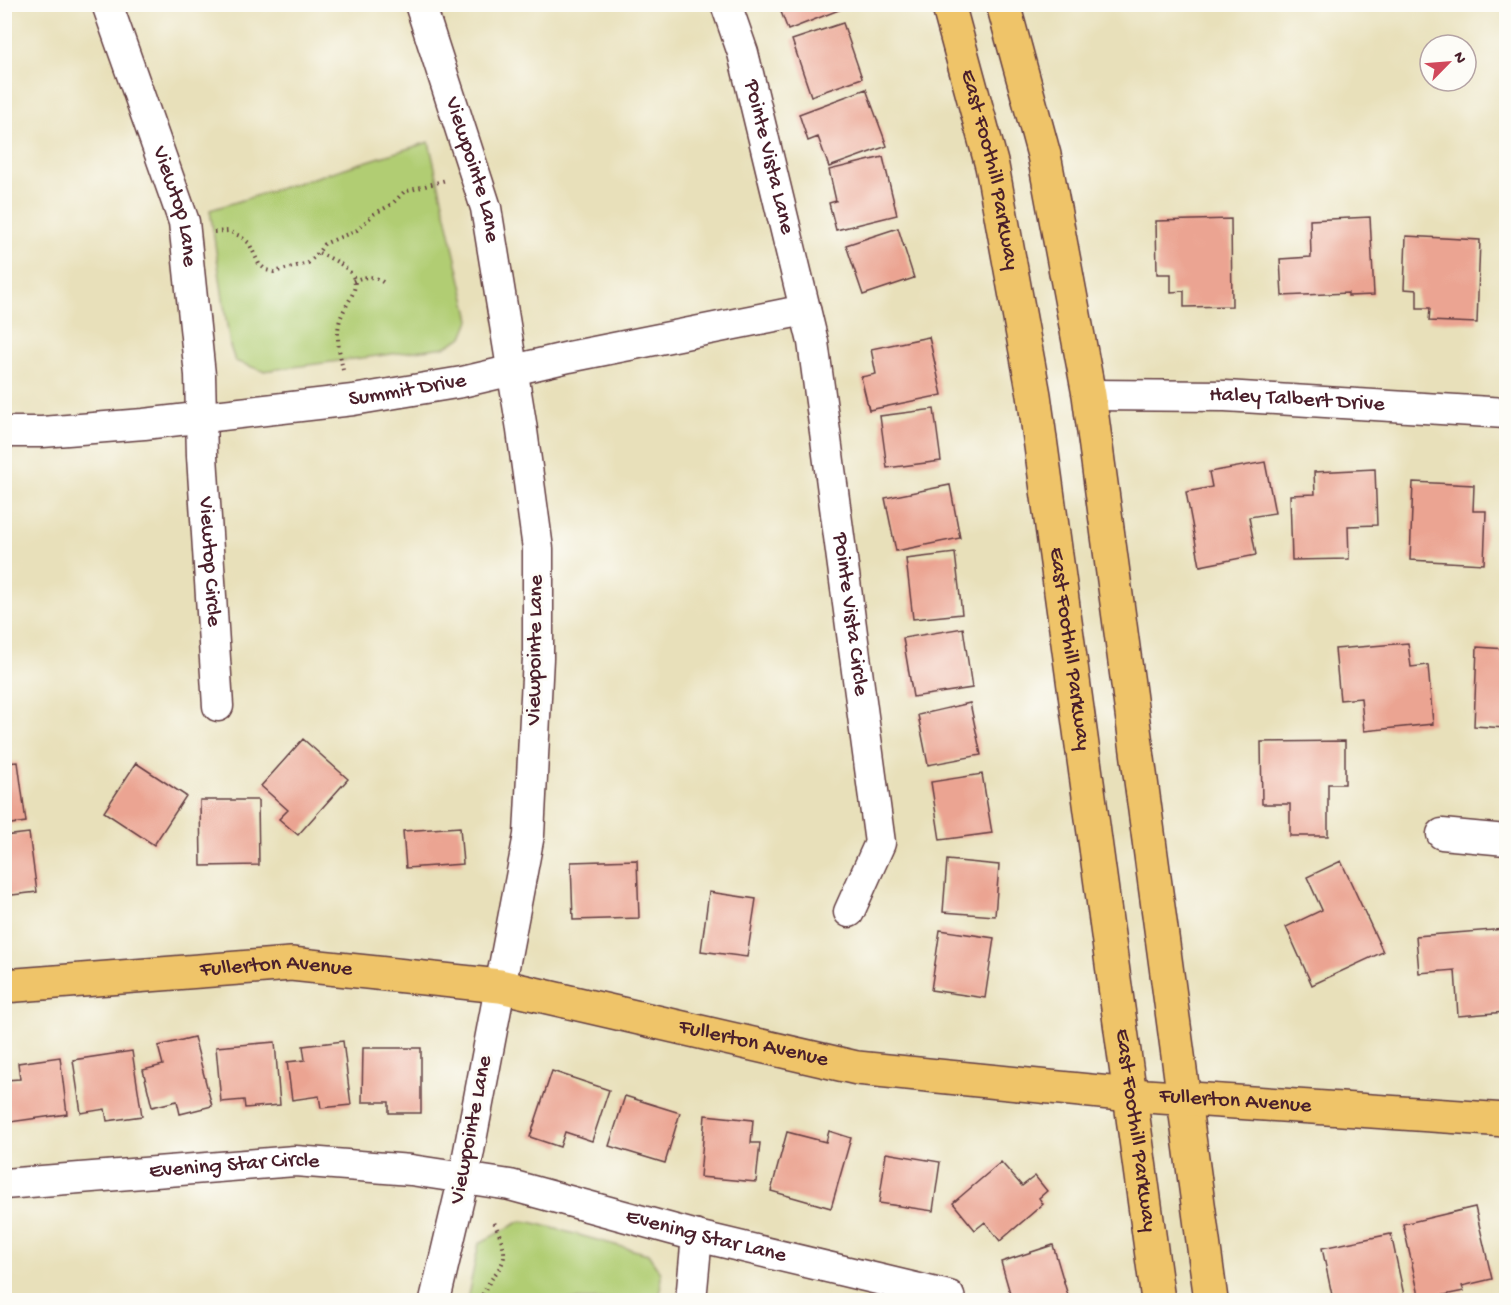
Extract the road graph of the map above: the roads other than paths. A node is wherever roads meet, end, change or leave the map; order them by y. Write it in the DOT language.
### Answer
graph roads {
  1 [pos="107,4"];
  2 [pos="420,4"];
  3 [pos="726,4"];
  4 [pos="948,4"];
  5 [pos="1003,4"];
  6 [pos="805,310"];
  7 [pos="512,372"];
  8 [pos="1089,395"];
  9 [pos="1506,413"];
  10 [pos="201,418"];
  11 [pos="4,432"];
  12 [pos="218,706"];
  13 [pos="1442,834"];
  14 [pos="1506,840"];
  15 [pos="849,912"];
  16 [pos="4,986"];
  17 [pos="500,986"];
  18 [pos="1131,1095"];
  19 [pos="1185,1097"];
  20 [pos="1506,1120"];
  21 [pos="464,1177"];
  22 [pos="4,1184"];
  23 [pos="697,1236"];
  24 [pos="949,1298"];
  25 [pos="435,1300"];
  26 [pos="691,1300"];
  27 [pos="1158,1300"];
  28 [pos="1211,1300"];
  1 -- 10 [label="street, Viewtop Lane"];
  2 -- 7 [label="street, Viewpointe Lane"];
  3 -- 6 [label="street, Pointe Vista Lane"];
  4 -- 18 [label="main road, East Foothill Parkway"];
  5 -- 8 [label="main road"];
  6 -- 7 [label="street, Summit Drive"];
  6 -- 15 [label="street, Pointe Vista Circle"];
  7 -- 10 [label="street, Summit Drive"];
  7 -- 17 [label="street, Viewpointe Lane"];
  8 -- 9 [label="street, Haley Talbert Drive"];
  8 -- 19 [label="main road"];
  10 -- 11 [label="street, Summit Drive"];
  10 -- 12 [label="street, Viewtop Circle"];
  13 -- 14 [label="street"];
  16 -- 17 [label="main road, Fullerton Avenue"];
  17 -- 18 [label="main road, Fullerton Avenue"];
  17 -- 21 [label="street, Viewpointe Lane"];
  18 -- 19 [label="main road, Fullerton Avenue"];
  18 -- 27 [label="main road, East Foothill Parkway"];
  19 -- 20 [label="main road, Fullerton Avenue"];
  19 -- 28 [label="main road"];
  21 -- 22 [label="street, Evening Star Circle"];
  21 -- 23 [label="street, Evening Star Lane"];
  21 -- 25 [label="street, Viewpointe Lane"];
  23 -- 24 [label="street, Evening Star Lane"];
  23 -- 26 [label="street"];
}
